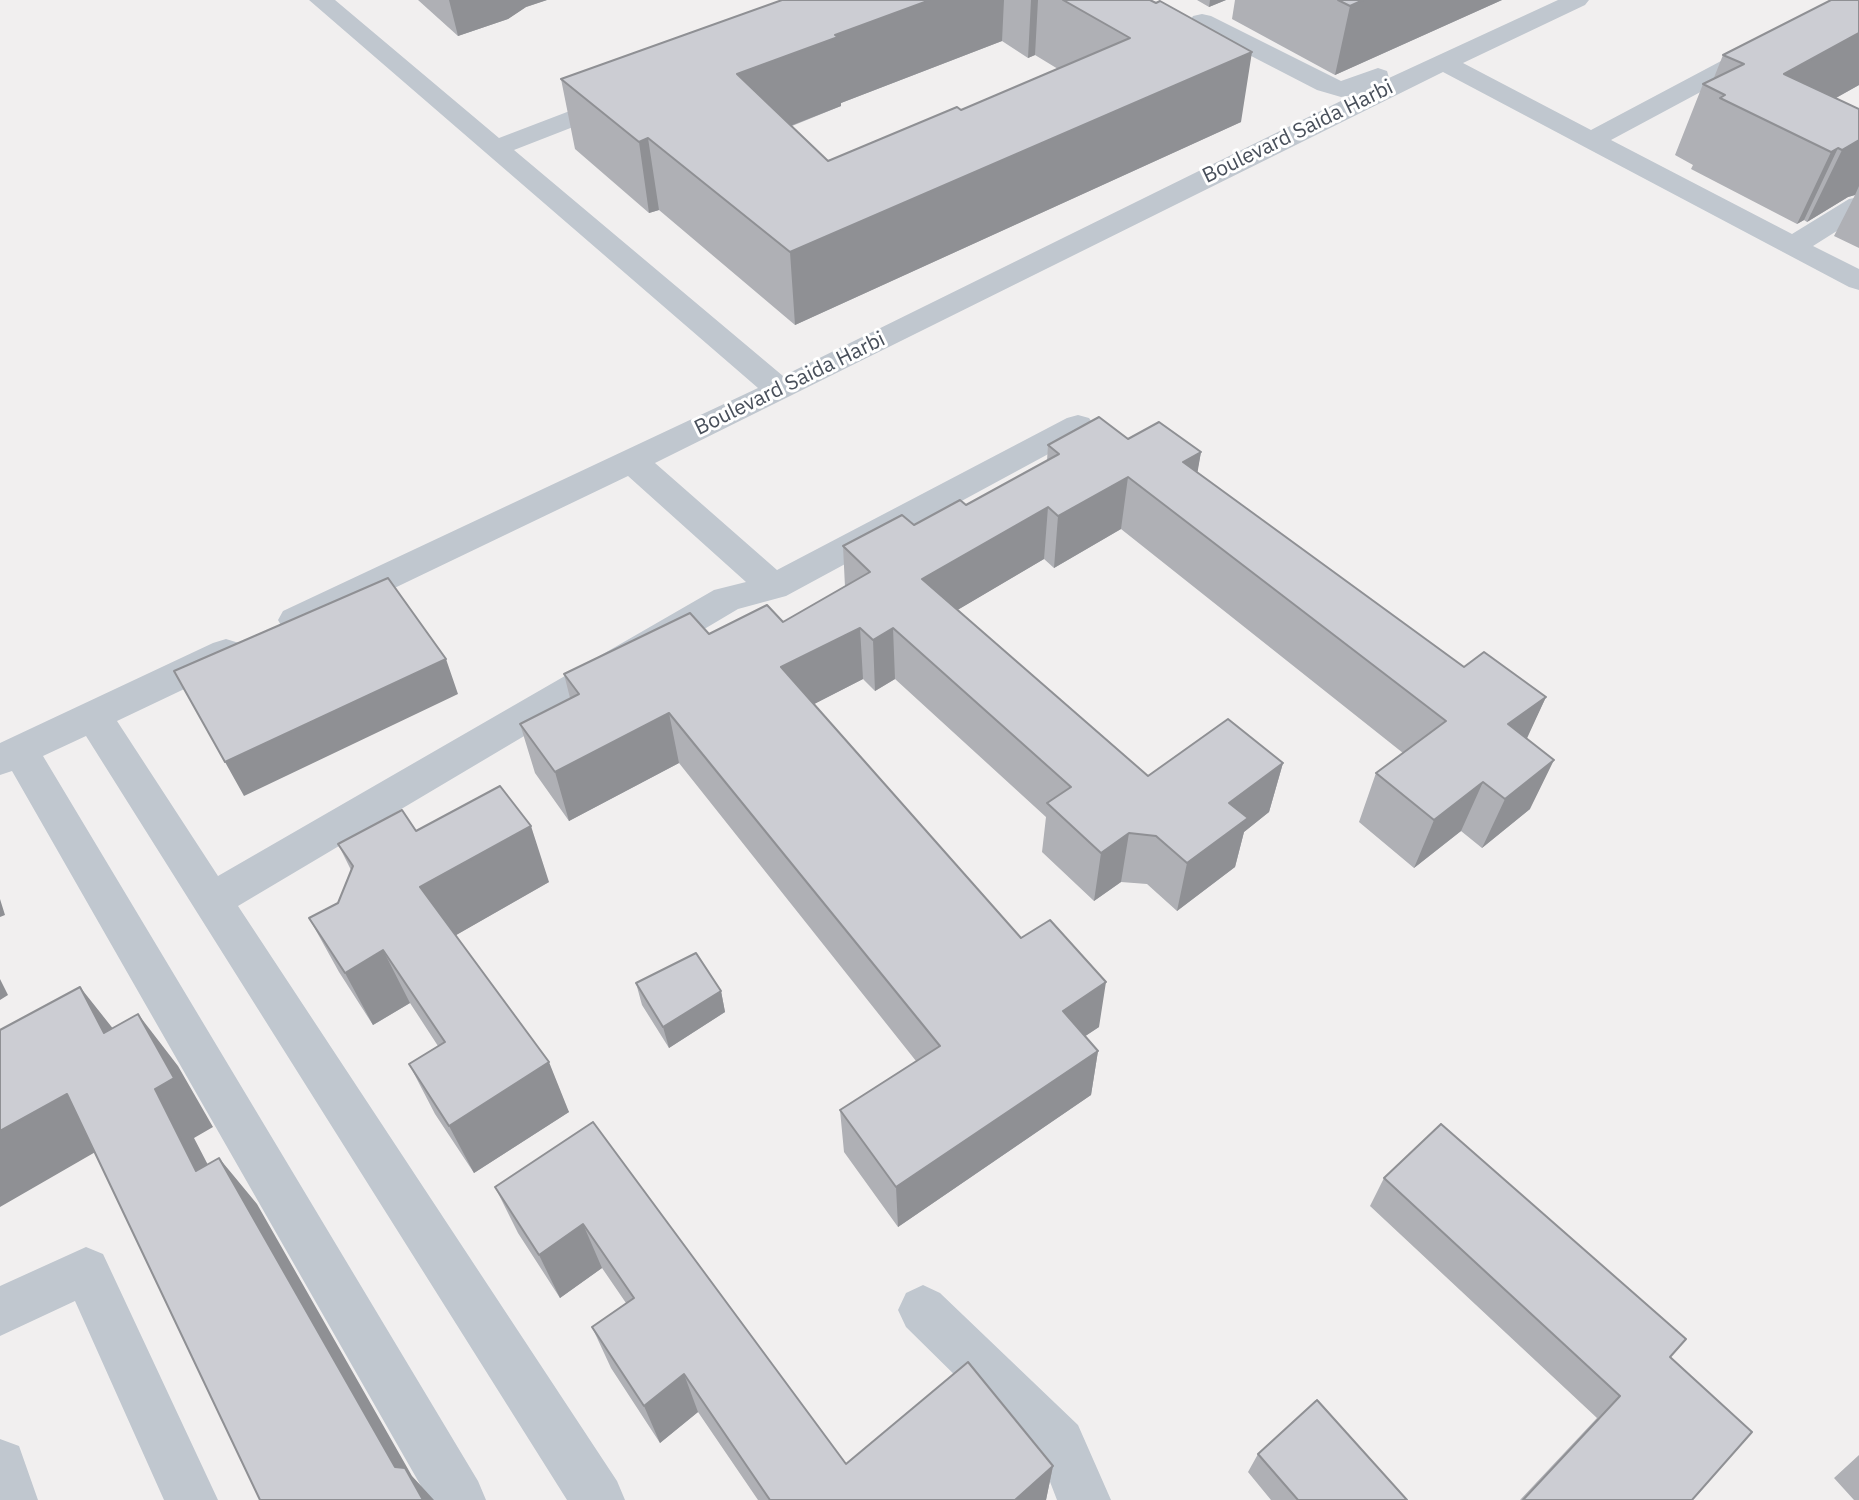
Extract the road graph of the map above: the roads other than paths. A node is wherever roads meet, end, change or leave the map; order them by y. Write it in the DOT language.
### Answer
graph roads {
  1 [pos="321,0"];
  2 [pos="1542,0"];
  3 [pos="1577,0"];
  4 [pos="1854,0"];
  5 [pos="1234,8"];
  6 [pos="1442,62"];
  7 [pos="638,94"];
  8 [pos="1594,139"];
  9 [pos="496,148"];
  10 [pos="1859,205"];
  11 [pos="1793,246"];
  12 [pos="1859,281"];
  13 [pos="780,390"];
  14 [pos="1078,425"];
  15 [pos="631,460"];
  16 [pos="774,587"];
  17 [pos="93,716"];
  18 [pos="10,756"];
  19 [pos="212,900"];
  20 [pos="923,1310"];
  21 [pos="0,1311"];
  22 [pos="0,1465"];
  23 [pos="11,1500"];
  24 [pos="191,1500"];
  25 [pos="459,1500"];
  26 [pos="598,1500"];
  27 [pos="1084,1500"];
  1 -- 9 [label="street"];
  2 -- 5 [label="street"];
  3 -- 6 [label="street, Boulevard Saida Harbi"];
  4 -- 8 [label="street"];
  6 -- 8 [label="street"];
  6 -- 13 [label="street, Boulevard Saida Harbi"];
  7 -- 9 [label="street"];
  8 -- 11 [label="street"];
  9 -- 13 [label="street"];
  10 -- 11 [label="street"];
  11 -- 12 [label="street"];
  13 -- 15 [label="street, Boulevard Saida Harbi"];
  14 -- 16 [label="street"];
  15 -- 16 [label="street"];
  15 -- 17 [label="street, Boulevard Saida Harbi"];
  16 -- 19 [label="street"];
  17 -- 18 [label="street, Boulevard Saida Harbi"];
  17 -- 19 [label="street"];
  18 -- 25 [label="street"];
  19 -- 26 [label="street"];
  20 -- 27 [label="street"];
  21 -- 24 [label="street"];
  22 -- 23 [label="street"];
}
